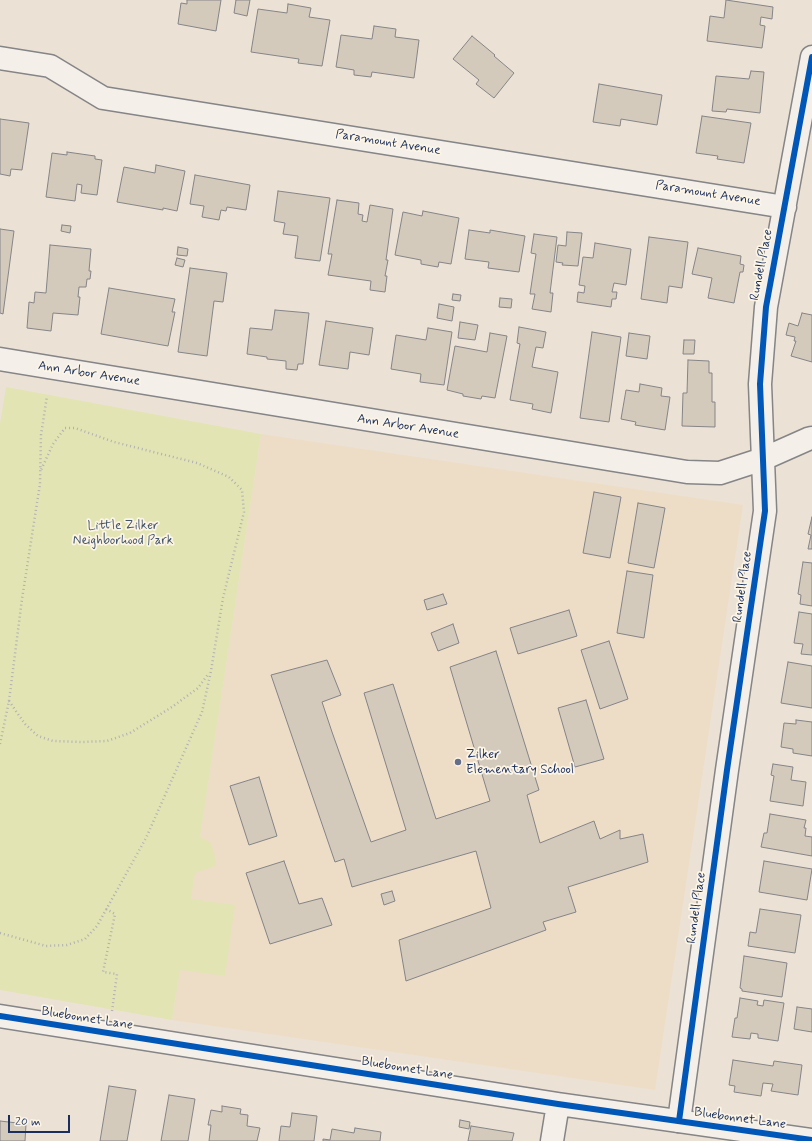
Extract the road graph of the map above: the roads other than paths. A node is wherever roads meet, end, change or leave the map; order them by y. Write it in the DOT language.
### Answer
graph roads {
  1 [pos="812,57"];
  2 [pos="0,58"];
  3 [pos="784,206"];
  4 [pos="0,359"];
  5 [pos="812,438"];
  6 [pos="763,459"];
  7 [pos="0,1016"];
  8 [pos="558,1104"];
  9 [pos="679,1121"];
  10 [pos="812,1140"];
  11 [pos="552,1141"];
  1 -- 3 [label="street, Rundell Place"];
  2 -- 3 [label="street, Paramount Avenue"];
  3 -- 6 [label="street, Rundell Place"];
  4 -- 6 [label="street, Ann Arbor Avenue"];
  5 -- 6 [label="street, Ann Arbor Avenue"];
  6 -- 9 [label="street, Rundell Place"];
  7 -- 8 [label="street, Bluebonnet Lane"];
  8 -- 9 [label="street, Bluebonnet Lane"];
  8 -- 11 [label="street"];
  9 -- 10 [label="street, Bluebonnet Lane"];
}
